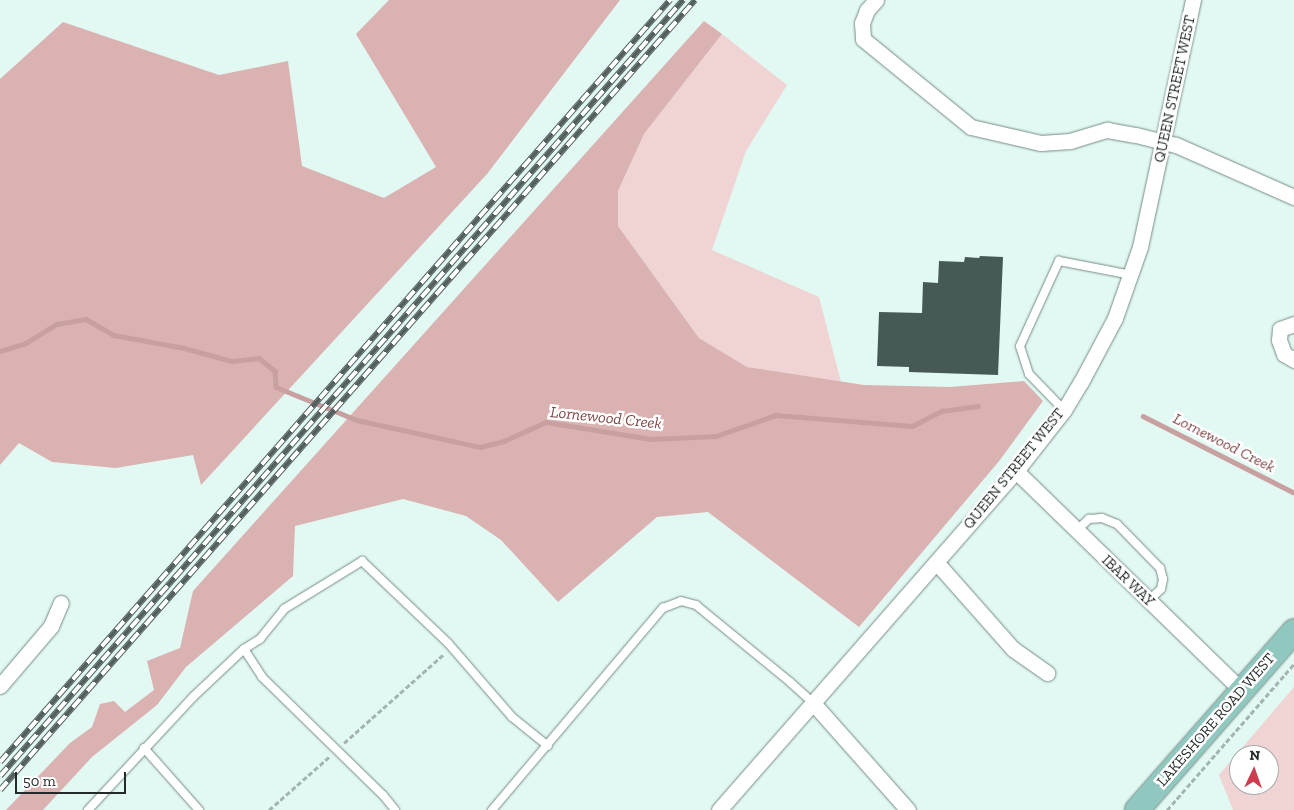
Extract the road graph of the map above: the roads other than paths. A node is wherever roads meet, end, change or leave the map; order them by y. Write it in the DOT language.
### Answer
graph roads {
  1 [pos="876,0"];
  2 [pos="1193,0"];
  3 [pos="1164,142"];
  4 [pos="1294,196"];
  5 [pos="1132,275"];
  6 [pos="1294,324"];
  7 [pos="1294,360"];
  8 [pos="1064,410"];
  9 [pos="1016,471"];
  10 [pos="1076,530"];
  11 [pos="936,562"];
  12 [pos="1148,601"];
  13 [pos="61,603"];
  14 [pos="1294,631"];
  15 [pos="244,649"];
  16 [pos="1047,673"];
  17 [pos="0,686"];
  18 [pos="1242,690"];
  19 [pos="813,703"];
  20 [pos="548,746"];
  21 [pos="144,748"];
  22 [pos="88,810"];
  23 [pos="199,810"];
  24 [pos="395,810"];
  25 [pos="492,810"];
  26 [pos="719,810"];
  27 [pos="908,810"];
  28 [pos="1137,810"];
  1 -- 3 [label="street"];
  2 -- 3 [label="street, QUEEN STREET WEST"];
  3 -- 4 [label="street"];
  3 -- 5 [label="street, QUEEN STREET WEST"];
  5 -- 8 [label="street, QUEEN STREET WEST"];
  5 -- 8 [label="lane"];
  6 -- 7 [label="street"];
  8 -- 9 [label="street, QUEEN STREET WEST"];
  9 -- 10 [label="street, IBAR WAY"];
  9 -- 11 [label="street, QUEEN STREET WEST"];
  10 -- 12 [label="street, IBAR WAY"];
  10 -- 12 [label="lane"];
  11 -- 16 [label="street"];
  11 -- 19 [label="street, QUEEN STREET WEST"];
  12 -- 18 [label="street, IBAR WAY"];
  13 -- 17 [label="street"];
  14 -- 18 [label="main road, LAKESHORE ROAD WEST"];
  15 -- 20 [label="lane"];
  15 -- 21 [label="lane"];
  15 -- 24 [label="lane"];
  18 -- 28 [label="main road, LAKESHORE ROAD WEST"];
  19 -- 20 [label="lane"];
  19 -- 26 [label="street, QUEEN STREET WEST"];
  19 -- 27 [label="street"];
  20 -- 25 [label="lane"];
  21 -- 22 [label="lane"];
  21 -- 23 [label="lane"];
}
